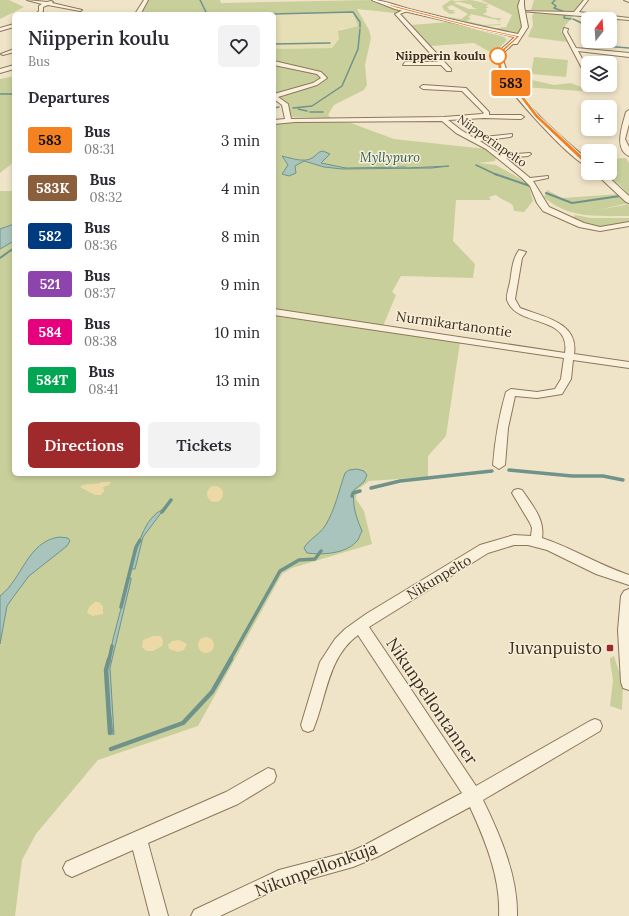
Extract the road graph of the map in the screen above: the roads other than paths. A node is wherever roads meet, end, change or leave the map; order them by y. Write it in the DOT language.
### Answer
graph roads {
  1 [pos="29,0"];
  2 [pos="57,0"];
  3 [pos="146,0"];
  4 [pos="374,0"];
  5 [pos="522,0"];
  6 [pos="586,0"];
  7 [pos="626,0"];
  8 [pos="629,1"];
  9 [pos="46,3"];
  10 [pos="80,10"];
  11 [pos="405,10"];
  12 [pos="523,11"];
  13 [pos="41,12"];
  14 [pos="140,12"];
  15 [pos="576,14"];
  16 [pos="629,19"];
  17 [pos="12,26"];
  18 [pos="566,29"];
  19 [pos="0,30"];
  20 [pos="519,36"];
  21 [pos="573,49"];
  22 [pos="12,51"];
  23 [pos="1,55"];
  24 [pos="629,55"];
  25 [pos="276,63"];
  26 [pos="441,63"];
  27 [pos="581,63"];
  28 [pos="405,64"];
  29 [pos="12,68"];
  30 [pos="449,70"];
  31 [pos="0,71"];
  32 [pos="460,82"];
  33 [pos="422,87"];
  34 [pos="462,88"];
  35 [pos="276,95"];
  36 [pos="276,97"];
  37 [pos="629,112"];
  38 [pos="484,116"];
  39 [pos="521,117"];
  40 [pos="444,119"];
  41 [pos="289,120"];
  42 [pos="276,122"];
  43 [pos="510,136"];
  44 [pos="474,140"];
  45 [pos="528,154"];
  46 [pos="629,154"];
  47 [pos="499,157"];
  48 [pos="581,157"];
  49 [pos="546,177"];
  50 [pos="529,180"];
  51 [pos="608,180"];
  52 [pos="629,200"];
  53 [pos="629,224"];
  54 [pos="522,252"];
  55 [pos="276,312"];
  56 [pos="569,355"];
  57 [pos="629,365"];
  58 [pos="499,465"];
  59 [pos="518,492"];
  60 [pos="536,540"];
  61 [pos="629,580"];
  62 [pos="629,596"];
  63 [pos="360,626"];
  64 [pos="629,682"];
  65 [pos="308,725"];
  66 [pos="595,726"];
  67 [pos="268,776"];
  68 [pos="473,796"];
  69 [pos="140,840"];
  70 [pos="72,868"];
  71 [pos="159,916"];
  72 [pos="200,916"];
  73 [pos="508,916"];
  1 -- 9 [label="street"];
  2 -- 9 [label="street"];
  3 -- 14 [label="street"];
  4 -- 11 [label="street"];
  5 -- 12 [label="street"];
  6 -- 15 [label="street"];
  7 -- 8 [label="street"];
  9 -- 10 [label="street"];
  9 -- 13 [label="street"];
  11 -- 20 [label="street"];
  11 -- 26 [label="street"];
  12 -- 15 [label="street"];
  12 -- 20 [label="street"];
  15 -- 16 [label="street"];
  17 -- 19 [label="street"];
  18 -- 21 [label="street"];
  20 -- 48 [label="street"];
  21 -- 24 [label="street"];
  21 -- 27 [label="street"];
  22 -- 23 [label="street"];
  25 -- 35 [label="street"];
  26 -- 28 [label="street"];
  26 -- 30 [label="street"];
  29 -- 31 [label="street"];
  32 -- 34 [label="street"];
  33 -- 34 [label="street"];
  34 -- 38 [label="street"];
  36 -- 41 [label="street"];
  37 -- 46 [label="street"];
  38 -- 39 [label="street"];
  38 -- 40 [label="street"];
  40 -- 41 [label="street, Niipperinpelto"];
  40 -- 44 [label="street, Niipperinpelto"];
  41 -- 42 [label="street, Niipperinpelto"];
  43 -- 44 [label="street"];
  44 -- 47 [label="street, Niipperinpelto"];
  45 -- 47 [label="street"];
  47 -- 50 [label="street, Niipperinpelto"];
  49 -- 50 [label="street"];
  50 -- 53 [label="street, Niipperinpelto"];
  51 -- 52 [label="street"];
  54 -- 56 [label="street"];
  55 -- 56 [label="street, Nurmikartanontie"];
  56 -- 57 [label="street, Nurmikartanontie"];
  56 -- 58 [label="street"];
  59 -- 60 [label="street"];
  60 -- 61 [label="street, Nikunpelto"];
  60 -- 63 [label="street, Nikunpelto"];
  62 -- 64 [label="street"];
  63 -- 65 [label="street, Nikunpelto"];
  63 -- 68 [label="street, Nikunpellontanner"];
  66 -- 68 [label="street, Nikunpellonkuja"];
  67 -- 69 [label="street"];
  68 -- 72 [label="street, Nikunpellonkuja"];
  68 -- 73 [label="street, Nikunpellontanner"];
  69 -- 70 [label="street"];
  69 -- 71 [label="street"];
}
